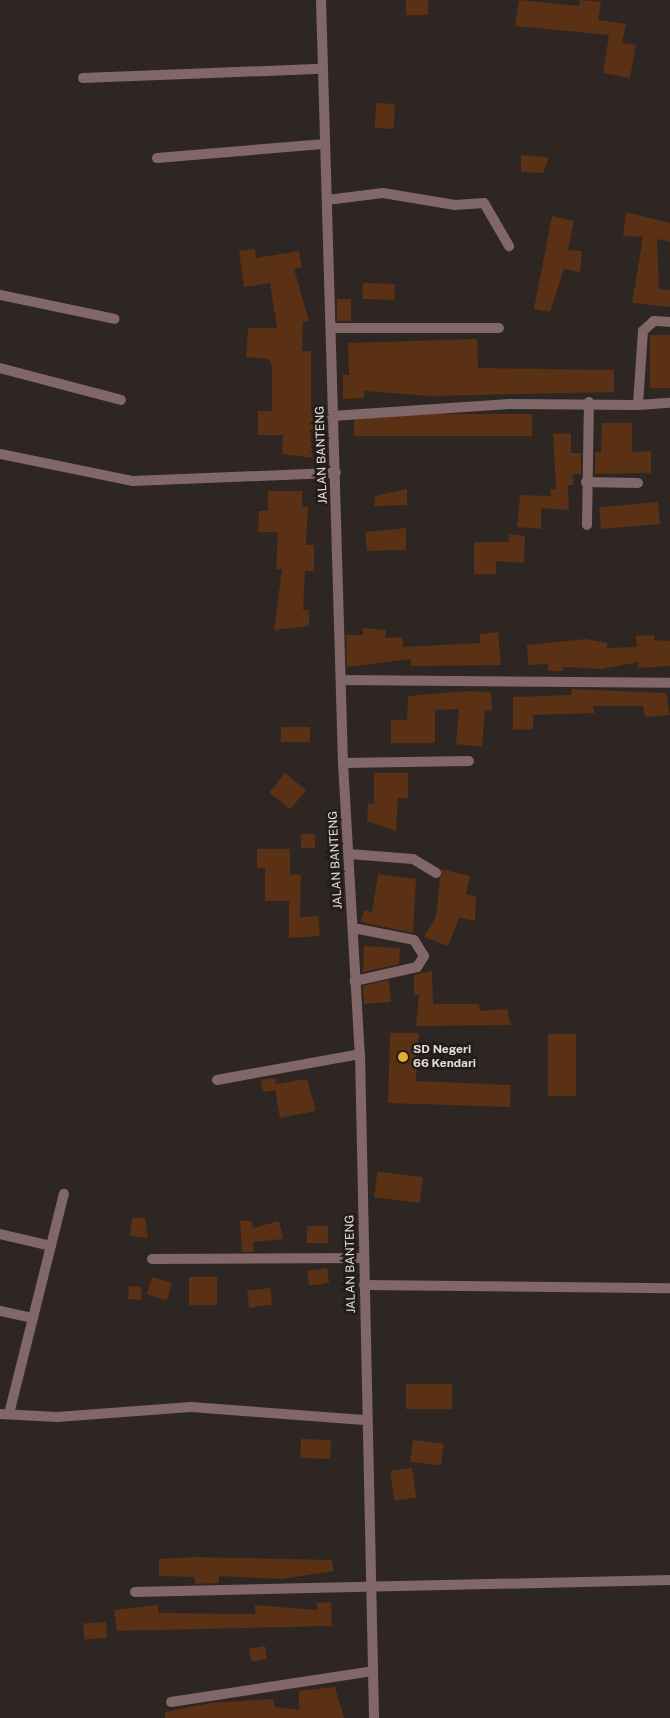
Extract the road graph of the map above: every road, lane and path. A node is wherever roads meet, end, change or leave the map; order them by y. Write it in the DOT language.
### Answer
graph roads {
  1 [pos="321,0"];
  2 [pos="321,69"];
  3 [pos="83,78"];
  4 [pos="322,144"];
  5 [pos="157,158"];
  6 [pos="327,200"];
  7 [pos="509,246"];
  8 [pos="0,295"];
  9 [pos="115,319"];
  10 [pos="670,322"];
  11 [pos="333,328"];
  12 [pos="499,328"];
  13 [pos="0,368"];
  14 [pos="121,400"];
  15 [pos="589,402"];
  16 [pos="670,403"];
  17 [pos="638,405"];
  18 [pos="332,416"];
  19 [pos="0,454"];
  20 [pos="336,473"];
  21 [pos="586,482"];
  22 [pos="638,483"];
  23 [pos="587,525"];
  24 [pos="342,680"];
  25 [pos="670,683"];
  26 [pos="469,761"];
  27 [pos="343,763"];
  28 [pos="349,854"];
  29 [pos="436,873"];
  30 [pos="352,928"];
  31 [pos="355,981"];
  32 [pos="360,1054"];
  33 [pos="217,1080"];
  34 [pos="64,1194"];
  35 [pos="0,1234"];
  36 [pos="51,1246"];
  37 [pos="364,1258"];
  38 [pos="152,1259"];
  39 [pos="364,1285"];
  40 [pos="670,1288"];
  41 [pos="0,1311"];
  42 [pos="33,1318"];
  43 [pos="4,1414"];
  44 [pos="365,1420"];
  45 [pos="670,1580"];
  46 [pos="373,1586"];
  47 [pos="135,1592"];
  48 [pos="373,1671"];
  49 [pos="171,1702"];
  50 [pos="374,1718"];
  1 -- 2 [label="street, JALAN BANTENG"];
  2 -- 3 [label="street"];
  2 -- 4 [label="street, JALAN BANTENG"];
  4 -- 5 [label="street"];
  4 -- 6 [label="street, JALAN BANTENG"];
  6 -- 7 [label="street"];
  6 -- 11 [label="street, JALAN BANTENG"];
  8 -- 9 [label="street"];
  10 -- 17 [label="street"];
  11 -- 12 [label="street"];
  11 -- 18 [label="street, JALAN BANTENG"];
  13 -- 14 [label="street"];
  15 -- 17 [label="street"];
  15 -- 18 [label="street"];
  15 -- 21 [label="street"];
  16 -- 17 [label="street"];
  18 -- 20 [label="street, JALAN BANTENG"];
  19 -- 20 [label="street"];
  20 -- 24 [label="street, JALAN BANTENG"];
  21 -- 22 [label="street"];
  21 -- 23 [label="street"];
  24 -- 25 [label="street"];
  24 -- 27 [label="street, JALAN BANTENG"];
  26 -- 27 [label="street"];
  27 -- 28 [label="street, JALAN BANTENG"];
  28 -- 29 [label="street"];
  28 -- 30 [label="street, JALAN BANTENG"];
  30 -- 31 [label="street, JALAN BANTENG"];
  30 -- 31 [label="street"];
  31 -- 32 [label="street, JALAN BANTENG"];
  32 -- 33 [label="street"];
  32 -- 37 [label="street, JALAN BANTENG"];
  34 -- 36 [label="street"];
  35 -- 36 [label="street"];
  36 -- 42 [label="street"];
  37 -- 38 [label="street"];
  37 -- 39 [label="street, JALAN BANTENG"];
  39 -- 40 [label="street"];
  39 -- 44 [label="street, JALAN BANTENG"];
  41 -- 42 [label="street"];
  42 -- 43 [label="street"];
  43 -- 44 [label="street"];
  44 -- 46 [label="street, JALAN BANTENG"];
  45 -- 46 [label="street"];
  46 -- 47 [label="street"];
  46 -- 48 [label="street, JALAN BANTENG"];
  48 -- 49 [label="street"];
  48 -- 50 [label="street, JALAN BANTENG"];
}
